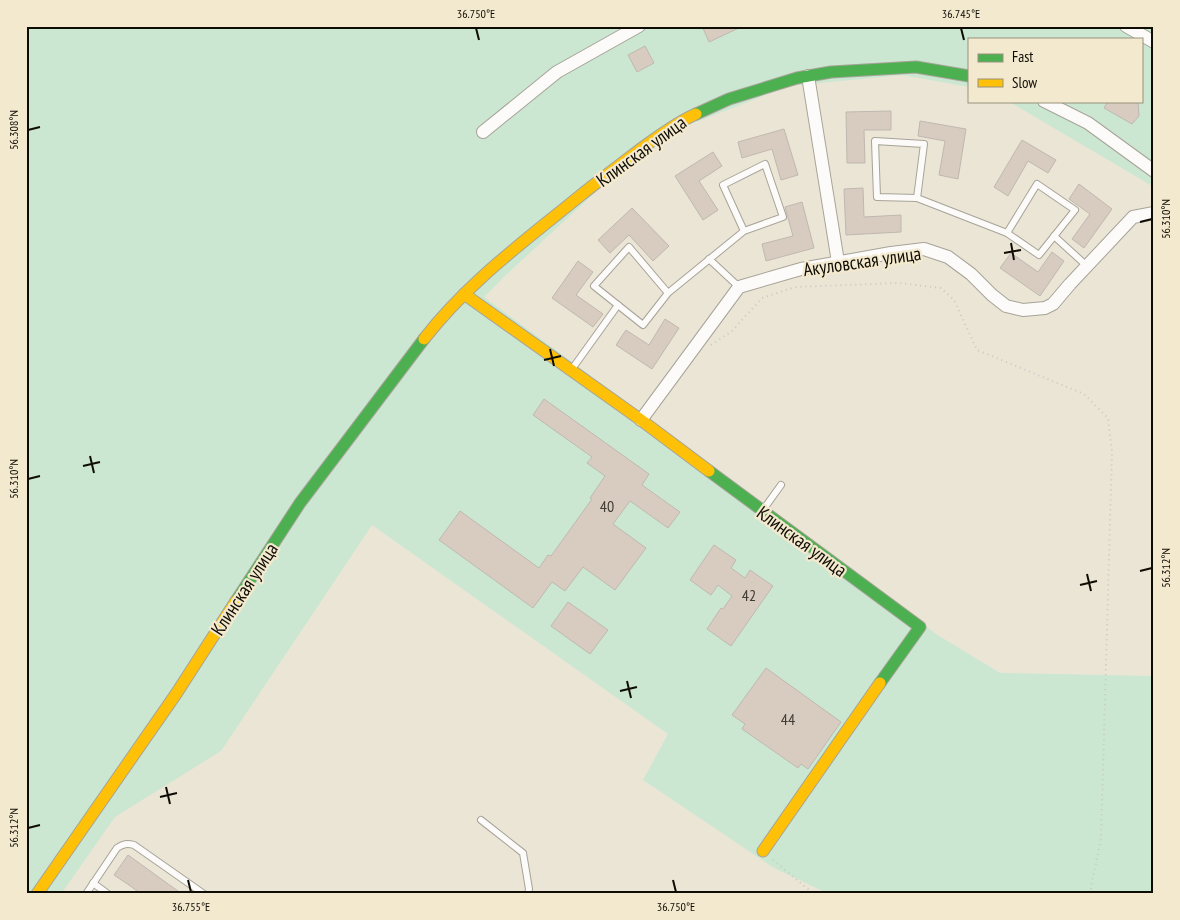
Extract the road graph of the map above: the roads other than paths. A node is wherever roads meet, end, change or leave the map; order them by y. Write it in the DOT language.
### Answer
graph roads {
  1 [pos="638,26"];
  2 [pos="1126,26"];
  3 [pos="1154,42"];
  4 [pos="808,76"];
  5 [pos="968,76"];
  6 [pos="1046,102"];
  7 [pos="483,132"];
  8 [pos="1154,171"];
  9 [pos="917,198"];
  10 [pos="1154,213"];
  11 [pos="744,230"];
  12 [pos="1007,233"];
  13 [pos="1054,236"];
  14 [pos="709,259"];
  15 [pos="838,262"];
  16 [pos="1087,266"];
  17 [pos="739,287"];
  18 [pos="668,293"];
  19 [pos="464,294"];
  20 [pos="618,305"];
  21 [pos="571,370"];
  22 [pos="641,420"];
  23 [pos="781,485"];
  24 [pos="762,512"];
  25 [pos="481,820"];
  26 [pos="763,851"];
  27 [pos="93,883"];
  28 [pos="37,894"];
  29 [pos="86,894"];
  30 [pos="108,894"];
  31 [pos="204,894"];
  32 [pos="528,894"];
  1 -- 7 [label="street"];
  2 -- 3 [label="street"];
  4 -- 5 [label="street, Клинская улица"];
  4 -- 15 [label="street"];
  4 -- 19 [label="street, Клинская улица"];
  6 -- 8 [label="street"];
  9 -- 9 [label="lane"];
  9 -- 12 [label="lane"];
  10 -- 16 [label="street, Акуловская улица"];
  11 -- 11 [label="lane"];
  11 -- 14 [label="lane"];
  12 -- 13 [label="lane"];
  12 -- 13 [label="lane"];
  13 -- 16 [label="lane"];
  14 -- 17 [label="lane"];
  14 -- 18 [label="lane"];
  15 -- 16 [label="street, Акуловская улица"];
  15 -- 17 [label="street, Акуловская улица"];
  17 -- 22 [label="street"];
  18 -- 20 [label="lane"];
  18 -- 20 [label="lane"];
  19 -- 21 [label="street, Клинская улица"];
  19 -- 28 [label="street, Клинская улица"];
  20 -- 21 [label="lane"];
  21 -- 22 [label="street, Клинская улица"];
  22 -- 24 [label="street, Клинская улица"];
  23 -- 24 [label="lane"];
  24 -- 26 [label="street, Клинская улица"];
  25 -- 32 [label="lane"];
  27 -- 29 [label="lane"];
  27 -- 30 [label="lane"];
  27 -- 31 [label="lane"];
}
